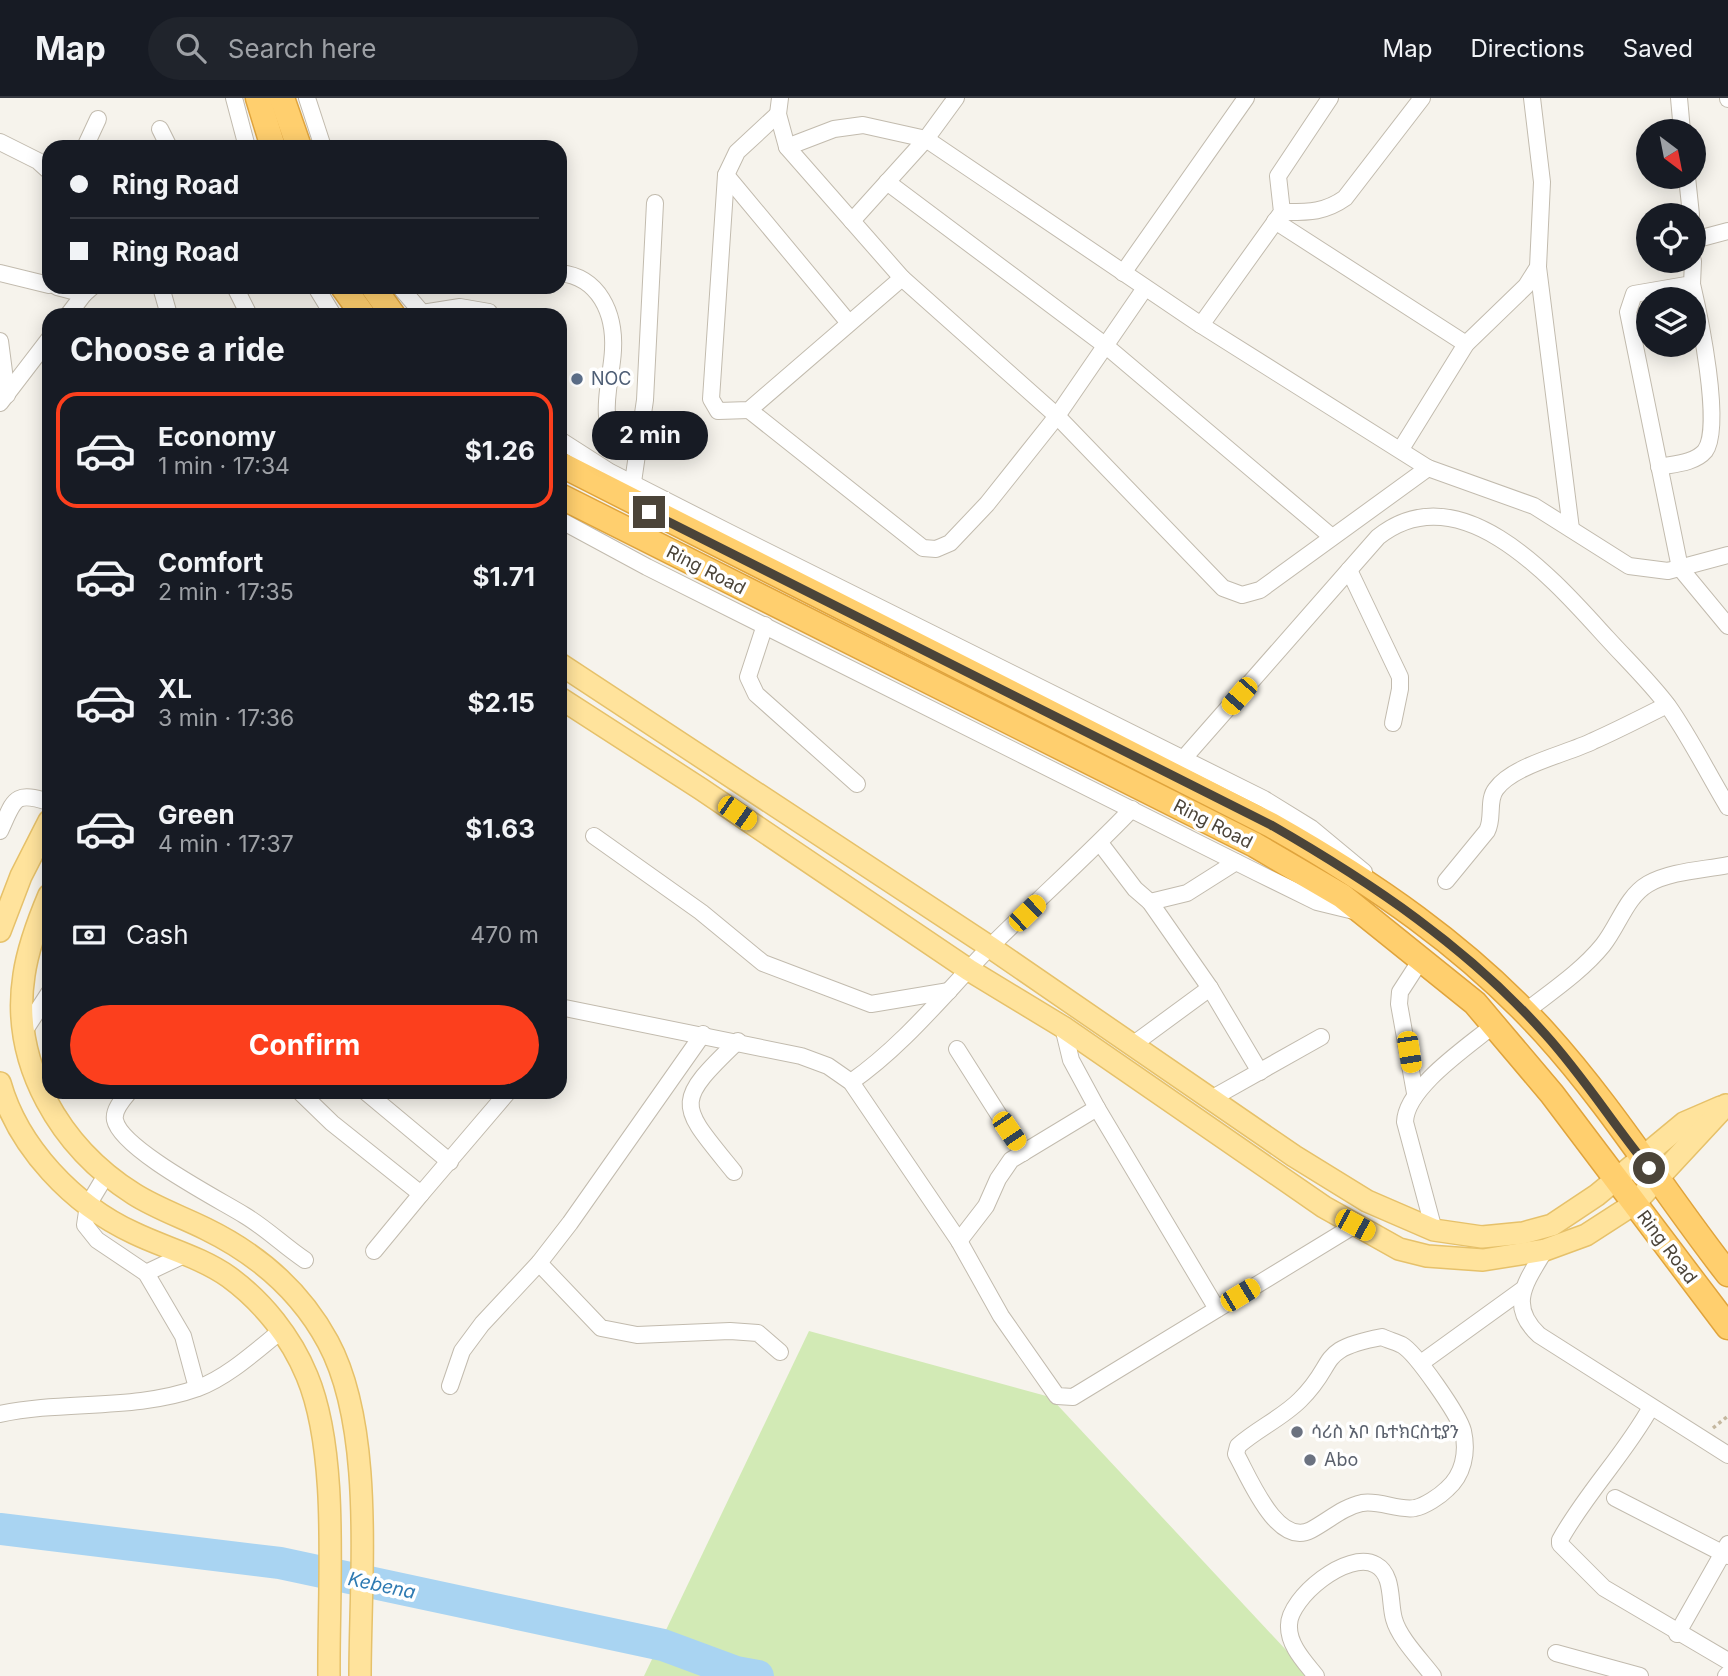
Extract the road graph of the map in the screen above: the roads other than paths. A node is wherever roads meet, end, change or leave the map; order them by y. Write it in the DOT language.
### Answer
graph roads {
  1 [pos="282,98"];
  2 [pos="307,98"];
  3 [pos="956,98"];
  4 [pos="1246,98"];
  5 [pos="1331,98"];
  6 [pos="1422,98"];
  7 [pos="1532,98"];
  8 [pos="1679,98"];
  9 [pos="239,100"];
  10 [pos="779,106"];
  11 [pos="98,119"];
  12 [pos="1681,119"];
  13 [pos="160,129"];
  14 [pos="926,138"];
  15 [pos="88,140"];
  16 [pos="166,140"];
  17 [pos="246,140"];
  18 [pos="269,140"];
  19 [pos="297,140"];
  20 [pos="321,140"];
  21 [pos="0,142"];
  22 [pos="787,147"];
  23 [pos="42,165"];
  24 [pos="726,175"];
  25 [pos="887,182"];
  26 [pos="655,203"];
  27 [pos="1279,216"];
  28 [pos="852,221"];
  29 [pos="1728,231"];
  30 [pos="1706,237"];
  31 [pos="1538,267"];
  32 [pos="0,273"];
  33 [pos="1123,273"];
  34 [pos="1692,273"];
  35 [pos="567,274"];
  36 [pos="902,278"];
  37 [pos="42,283"];
  38 [pos="1692,284"];
  39 [pos="1145,288"];
  40 [pos="85,294"];
  41 [pos="406,294"];
  42 [pos="74,308"];
  43 [pos="418,308"];
  44 [pos="849,323"];
  45 [pos="1201,325"];
  46 [pos="0,344"];
  47 [pos="1466,344"];
  48 [pos="1106,346"];
  49 [pos="42,348"];
  50 [pos="3,399"];
  51 [pos="750,410"];
  52 [pos="1057,416"];
  53 [pos="639,440"];
  54 [pos="567,444"];
  55 [pos="1401,449"];
  56 [pos="1659,467"];
  57 [pos="567,468"];
  58 [pos="1428,468"];
  59 [pos="633,482"];
  60 [pos="567,500"];
  61 [pos="567,524"];
  62 [pos="1571,529"];
  63 [pos="1332,537"];
  64 [pos="1728,555"];
  65 [pos="1680,568"];
  66 [pos="1349,570"];
  67 [pos="765,625"];
  68 [pos="1728,625"];
  69 [pos="567,669"];
  70 [pos="567,703"];
  71 [pos="1667,705"];
  72 [pos="1393,723"];
  73 [pos="1184,758"];
  74 [pos="857,784"];
  75 [pos="42,800"];
  76 [pos="1728,807"];
  77 [pos="1132,809"];
  78 [pos="0,831"];
  79 [pos="42,835"];
  80 [pos="594,836"];
  81 [pos="1100,844"];
  82 [pos="1236,862"];
  83 [pos="1728,865"];
  84 [pos="1446,881"];
  85 [pos="1378,890"];
  86 [pos="1150,902"];
  87 [pos="42,912"];
  88 [pos="1364,913"];
  89 [pos="0,931"];
  90 [pos="990,947"];
  91 [pos="1422,958"];
  92 [pos="969,970"];
  93 [pos="1210,988"];
  94 [pos="949,991"];
  95 [pos="42,1004"];
  96 [pos="1525,1012"];
  97 [pos="567,1013"];
  98 [pos="1495,1024"];
  99 [pos="1063,1027"];
  100 [pos="25,1030"];
  101 [pos="703,1034"];
  102 [pos="1321,1037"];
  103 [pos="738,1041"];
  104 [pos="1131,1046"];
  105 [pos="957,1049"];
  106 [pos="1260,1072"];
  107 [pos="850,1082"];
  108 [pos="0,1083"];
  109 [pos="42,1089"];
  110 [pos="1415,1093"];
  111 [pos="46,1099"];
  112 [pos="124,1099"];
  113 [pos="307,1099"];
  114 [pos="374,1099"];
  115 [pos="502,1099"];
  116 [pos="1209,1100"];
  117 [pos="1727,1104"];
  118 [pos="1097,1108"];
  119 [pos="0,1121"];
  120 [pos="21,1134"];
  121 [pos="1023,1153"];
  122 [pos="1640,1157"];
  123 [pos="450,1162"];
  124 [pos="734,1172"];
  125 [pos="106,1175"];
  126 [pos="1616,1179"];
  127 [pos="1658,1179"];
  128 [pos="421,1194"];
  129 [pos="1634,1204"];
  130 [pos="88,1205"];
  131 [pos="1355,1225"];
  132 [pos="1434,1230"];
  133 [pos="959,1241"];
  134 [pos="1545,1250"];
  135 [pos="374,1251"];
  136 [pos="184,1255"];
  137 [pos="305,1260"];
  138 [pos="539,1263"];
  139 [pos="146,1273"];
  140 [pos="1728,1274"];
  141 [pos="1522,1290"];
  142 [pos="1217,1308"];
  143 [pos="1728,1327"];
  144 [pos="282,1330"];
  145 [pos="780,1352"];
  146 [pos="1421,1363"];
  147 [pos="450,1386"];
  148 [pos="197,1388"];
  149 [pos="1651,1407"];
  150 [pos="0,1415"];
  151 [pos="1728,1455"];
  152 [pos="1615,1498"];
  153 [pos="1726,1551"];
  154 [pos="1677,1634"];
  155 [pos="1556,1653"];
  156 [pos="1728,1661"];
  157 [pos="329,1676"];
  158 [pos="360,1676"];
  159 [pos="1316,1676"];
  160 [pos="1433,1676"];
  161 [pos="1640,1676"];
  1 -- 19 [label="highway"];
  2 -- 20 [label="street"];
  3 -- 14 [label="street"];
  4 -- 33 [label="street"];
  5 -- 27 [label="street"];
  6 -- 27 [label="street"];
  7 -- 31 [label="street"];
  8 -- 12 [label="street"];
  9 -- 17 [label="street"];
  9 -- 18 [label="highway"];
  10 -- 22 [label="street"];
  10 -- 24 [label="street"];
  11 -- 15 [label="street"];
  13 -- 16 [label="street"];
  14 -- 22 [label="street"];
  14 -- 25 [label="street"];
  14 -- 33 [label="street"];
  21 -- 23 [label="street"];
  22 -- 28 [label="street"];
  24 -- 44 [label="street"];
  24 -- 51 [label="street"];
  25 -- 28 [label="street"];
  25 -- 48 [label="street"];
  26 -- 53 [label="street"];
  27 -- 45 [label="street"];
  27 -- 47 [label="street"];
  28 -- 36 [label="street"];
  29 -- 30 [label="street"];
  31 -- 47 [label="street"];
  31 -- 62 [label="street"];
  32 -- 37 [label="street"];
  33 -- 39 [label="street"];
  34 -- 38 [label="street"];
  35 -- 53 [label="street"];
  36 -- 44 [label="street"];
  36 -- 52 [label="street"];
  38 -- 56 [label="street"];
  38 -- 56 [label="street"];
  39 -- 45 [label="street"];
  39 -- 48 [label="street"];
  40 -- 42 [label="street"];
  41 -- 43 [label="street"];
  44 -- 51 [label="street"];
  45 -- 55 [label="street"];
  46 -- 50 [label="street"];
  47 -- 55 [label="street"];
  48 -- 52 [label="street"];
  48 -- 63 [label="street"];
  49 -- 50 [label="street"];
  51 -- 52 [label="street"];
  52 -- 63 [label="street"];
  53 -- 59 [label="street"];
  54 -- 59 [label="street"];
  55 -- 58 [label="street"];
  56 -- 65 [label="street"];
  57 -- 85 [label="highway, Ring Road"];
  58 -- 62 [label="street"];
  58 -- 63 [label="street"];
  59 -- 73 [label="street"];
  60 -- 88 [label="highway, Ring Road"];
  61 -- 67 [label="street"];
  62 -- 65 [label="street"];
  64 -- 65 [label="street"];
  65 -- 68 [label="street"];
  66 -- 71 [label="street"];
  66 -- 72 [label="street"];
  66 -- 73 [label="street"];
  67 -- 74 [label="street"];
  67 -- 77 [label="street"];
  69 -- 90 [label="main road"];
  70 -- 92 [label="main road"];
  71 -- 76 [label="street"];
  71 -- 84 [label="street"];
  73 -- 85 [label="street"];
  75 -- 78 [label="street"];
  77 -- 81 [label="street"];
  77 -- 82 [label="street"];
  79 -- 89 [label="main road"];
  80 -- 94 [label="street"];
  81 -- 86 [label="street"];
  81 -- 90 [label="street"];
  82 -- 86 [label="street"];
  82 -- 88 [label="street"];
  83 -- 96 [label="street"];
  85 -- 96 [label="highway, Ring Road"];
  86 -- 93 [label="street"];
  87 -- 100 [label="main road"];
  88 -- 91 [label="highway, Ring Road"];
  90 -- 92 [label="street"];
  90 -- 104 [label="main road"];
  91 -- 98 [label="highway, Ring Road"];
  91 -- 110 [label="street"];
  92 -- 94 [label="street"];
  92 -- 99 [label="main road"];
  93 -- 104 [label="street"];
  93 -- 106 [label="street"];
  94 -- 107 [label="street"];
  95 -- 100 [label="street"];
  96 -- 122 [label="highway, Ring Road"];
  97 -- 101 [label="street"];
  98 -- 110 [label="street"];
  98 -- 126 [label="highway, Ring Road"];
  99 -- 118 [label="street"];
  99 -- 131 [label="main road"];
  100 -- 109 [label="main road"];
  101 -- 103 [label="street"];
  101 -- 138 [label="street"];
  102 -- 106 [label="street"];
  103 -- 107 [label="street"];
  103 -- 124 [label="street"];
  104 -- 116 [label="main road"];
  105 -- 121 [label="street"];
  106 -- 116 [label="street"];
  107 -- 133 [label="street"];
  108 -- 120 [label="main road"];
  110 -- 132 [label="street"];
  111 -- 125 [label="main road"];
  112 -- 137 [label="street"];
  113 -- 128 [label="street"];
  114 -- 123 [label="street"];
  115 -- 123 [label="street"];
  116 -- 132 [label="main road"];
  117 -- 122 [label="main road"];
  117 -- 127 [label="main road"];
  118 -- 121 [label="street"];
  118 -- 142 [label="street"];
  119 -- 120 [label="street"];
  120 -- 130 [label="main road"];
  121 -- 133 [label="street"];
  122 -- 126 [label="main road"];
  122 -- 127 [label="highway, Ring Road"];
  123 -- 128 [label="street"];
  125 -- 130 [label="street"];
  125 -- 158 [label="main road"];
  126 -- 129 [label="highway, Ring Road"];
  126 -- 132 [label="main road"];
  127 -- 129 [label="main road"];
  127 -- 140 [label="highway, Ring Road"];
  128 -- 135 [label="street"];
  129 -- 134 [label="main road"];
  129 -- 143 [label="highway, Ring Road"];
  130 -- 136 [label="main road"];
  130 -- 139 [label="street"];
  131 -- 134 [label="main road"];
  131 -- 142 [label="street"];
  133 -- 142 [label="street"];
  134 -- 141 [label="street"];
  136 -- 139 [label="street"];
  136 -- 144 [label="main road"];
  138 -- 145 [label="street"];
  138 -- 147 [label="street"];
  139 -- 148 [label="street"];
  141 -- 146 [label="street"];
  141 -- 149 [label="street"];
  144 -- 148 [label="street"];
  144 -- 157 [label="main road"];
  146 -- 146 [label="street"];
  148 -- 150 [label="street"];
  149 -- 151 [label="street"];
  149 -- 154 [label="street"];
  152 -- 153 [label="street"];
  153 -- 154 [label="street"];
  154 -- 156 [label="street"];
  155 -- 161 [label="street"];
  159 -- 160 [label="street"];
}
